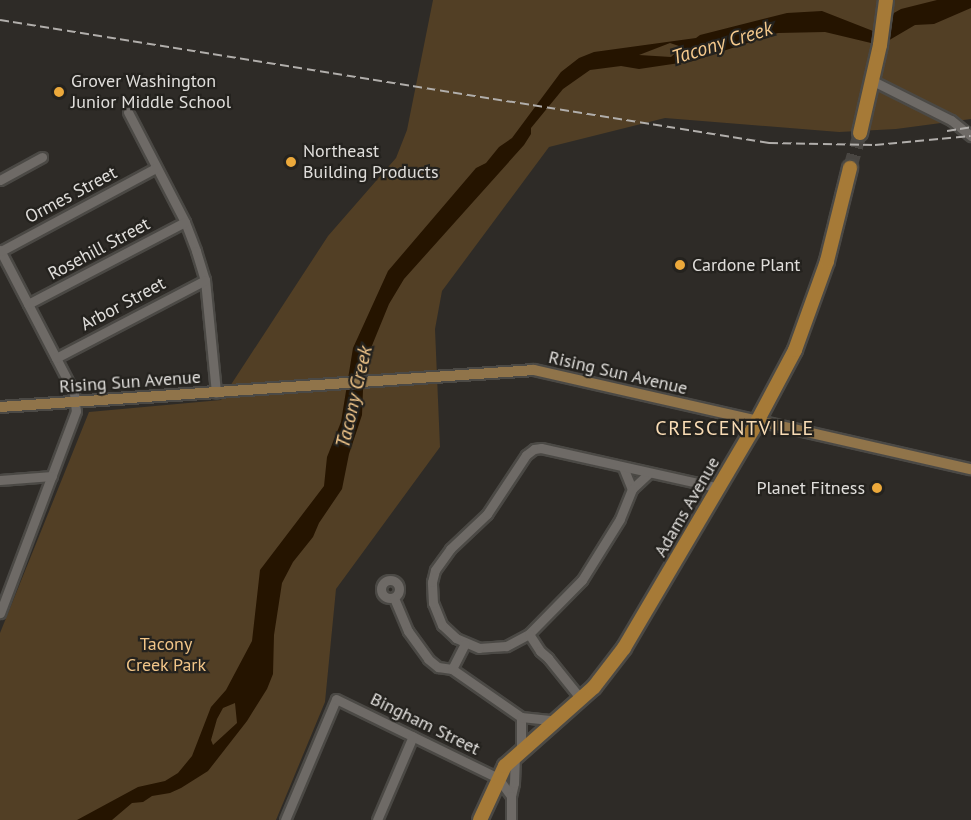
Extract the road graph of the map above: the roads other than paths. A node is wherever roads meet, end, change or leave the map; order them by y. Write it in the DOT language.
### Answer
graph roads {
  1 [pos="886,2"];
  2 [pos="873,81"];
  3 [pos="128,112"];
  4 [pos="860,133"];
  5 [pos="971,136"];
  6 [pos="42,158"];
  7 [pos="156,168"];
  8 [pos="850,168"];
  9 [pos="3,179"];
  10 [pos="185,222"];
  11 [pos="0,250"];
  12 [pos="205,280"];
  13 [pos="28,304"];
  14 [pos="56,358"];
  15 [pos="216,392"];
  16 [pos="76,402"];
  17 [pos="0,407"];
  18 [pos="758,422"];
  19 [pos="623,467"];
  20 [pos="971,469"];
  21 [pos="649,473"];
  22 [pos="52,476"];
  23 [pos="0,480"];
  24 [pos="720,488"];
  25 [pos="632,489"];
  26 [pos="394,598"];
  27 [pos="0,613"];
  28 [pos="529,634"];
  29 [pos="465,644"];
  30 [pos="452,669"];
  31 [pos="581,699"];
  32 [pos="521,717"];
  33 [pos="557,721"];
  34 [pos="413,736"];
  35 [pos="518,755"];
  36 [pos="498,778"];
  37 [pos="511,800"];
  38 [pos="487,804"];
  39 [pos="285,820"];
  40 [pos="377,820"];
  41 [pos="480,820"];
  42 [pos="511,820"];
  1 -- 2 [label="highway"];
  2 -- 4 [label="highway"];
  2 -- 5 [label="street"];
  3 -- 7 [label="street"];
  6 -- 9 [label="street"];
  7 -- 10 [label="street"];
  7 -- 11 [label="street, Ormes Street"];
  8 -- 18 [label="highway, Adams Avenue"];
  10 -- 12 [label="street"];
  10 -- 13 [label="street, Rosehill Street"];
  11 -- 13 [label="street"];
  12 -- 14 [label="street, Arbor Street"];
  12 -- 15 [label="street"];
  13 -- 14 [label="street"];
  14 -- 16 [label="street"];
  15 -- 16 [label="main road, Rising Sun Avenue"];
  15 -- 18 [label="main road, Rising Sun Avenue"];
  16 -- 17 [label="main road, Rising Sun Avenue"];
  16 -- 22 [label="street"];
  18 -- 20 [label="main road, Rising Sun Avenue"];
  18 -- 24 [label="highway, Adams Avenue"];
  19 -- 21 [label="street"];
  19 -- 25 [label="street"];
  19 -- 29 [label="street"];
  21 -- 24 [label="street"];
  21 -- 25 [label="street"];
  22 -- 23 [label="street"];
  22 -- 27 [label="street"];
  24 -- 31 [label="highway, Adams Avenue"];
  25 -- 28 [label="street"];
  26 -- 30 [label="street"];
  28 -- 29 [label="street"];
  28 -- 31 [label="street"];
  29 -- 30 [label="street"];
  30 -- 32 [label="street"];
  31 -- 33 [label="highway, Adams Avenue"];
  32 -- 33 [label="street"];
  32 -- 35 [label="street"];
  33 -- 35 [label="highway, Adams Avenue"];
  34 -- 36 [label="street, Bingham Street"];
  34 -- 39 [label="street, Bingham Street"];
  34 -- 40 [label="street"];
  35 -- 36 [label="highway, Adams Avenue"];
  35 -- 37 [label="street"];
  36 -- 37 [label="street"];
  36 -- 38 [label="highway, Adams Avenue"];
  37 -- 38 [label="street"];
  37 -- 42 [label="street"];
  38 -- 41 [label="highway, Adams Avenue"];
}
